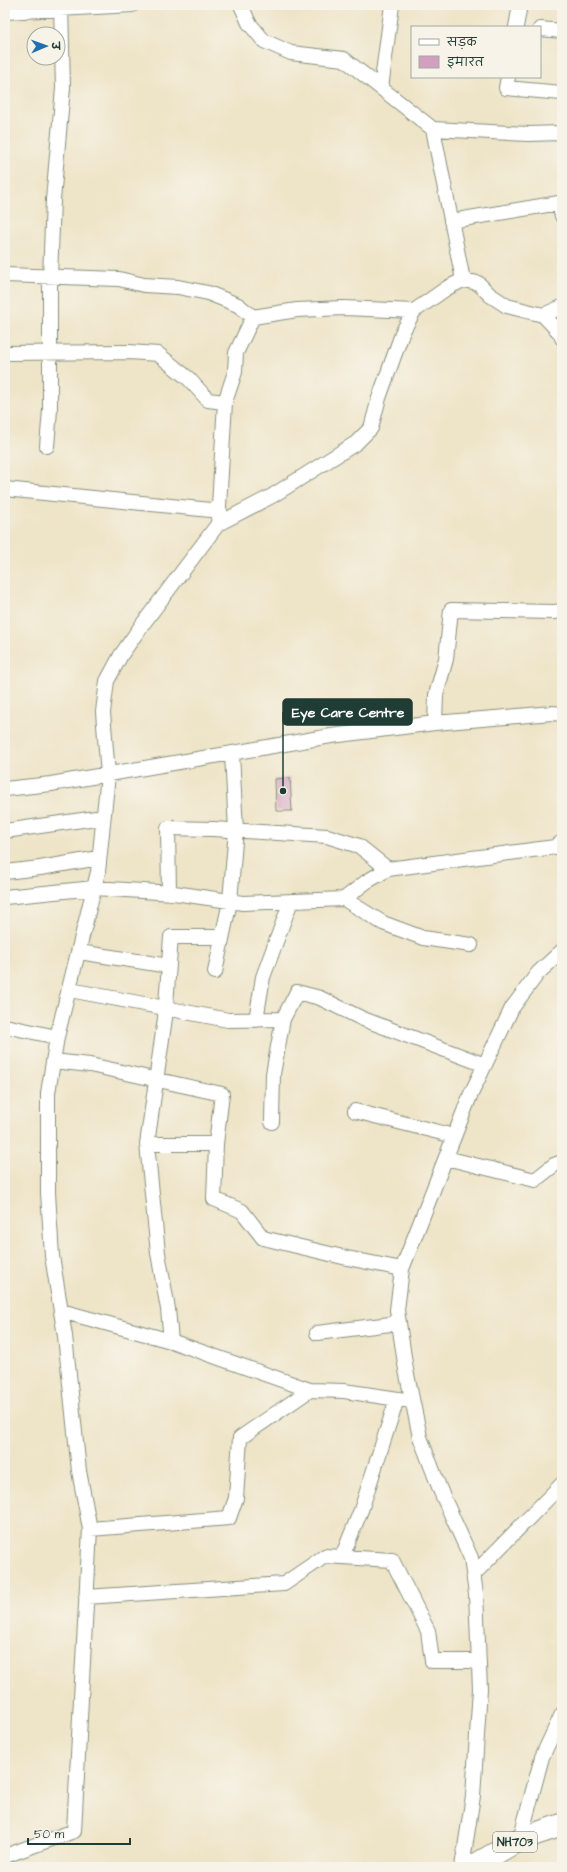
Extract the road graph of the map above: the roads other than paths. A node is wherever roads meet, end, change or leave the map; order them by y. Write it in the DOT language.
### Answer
graph roads {
  1 [pos="132,5"];
  2 [pos="240,5"];
  3 [pos="392,5"];
  4 [pos="520,5"];
  5 [pos="61,7"];
  6 [pos="5,12"];
  7 [pos="516,26"];
  8 [pos="541,30"];
  9 [pos="562,31"];
  10 [pos="508,78"];
  11 [pos="381,88"];
  12 [pos="562,93"];
  13 [pos="433,128"];
  14 [pos="562,133"];
  15 [pos="561,208"];
  16 [pos="451,221"];
  17 [pos="5,275"];
  18 [pos="50,276"];
  19 [pos="463,280"];
  20 [pos="562,307"];
  21 [pos="414,312"];
  22 [pos="543,315"];
  23 [pos="253,317"];
  24 [pos="562,338"];
  25 [pos="5,353"];
  26 [pos="50,353"];
  27 [pos="225,402"];
  28 [pos="46,446"];
  29 [pos="5,489"];
  30 [pos="219,518"];
  31 [pos="562,611"];
  32 [pos="562,714"];
  33 [pos="435,723"];
  34 [pos="232,754"];
  35 [pos="108,774"];
  36 [pos="5,789"];
  37 [pos="103,817"];
  38 [pos="236,830"];
  39 [pos="5,831"];
  40 [pos="562,842"];
  41 [pos="99,858"];
  42 [pos="388,869"];
  43 [pos="5,872"];
  44 [pos="94,888"];
  45 [pos="169,893"];
  46 [pos="5,897"];
  47 [pos="344,899"];
  48 [pos="230,901"];
  49 [pos="291,901"];
  50 [pos="222,937"];
  51 [pos="471,945"];
  52 [pos="562,951"];
  53 [pos="79,952"];
  54 [pos="168,966"];
  55 [pos="215,972"];
  56 [pos="70,990"];
  57 [pos="166,1008"];
  58 [pos="283,1019"];
  59 [pos="256,1020"];
  60 [pos="5,1026"];
  61 [pos="58,1037"];
  62 [pos="53,1061"];
  63 [pos="485,1065"];
  64 [pos="155,1079"];
  65 [pos="355,1112"];
  66 [pos="272,1122"];
  67 [pos="454,1136"];
  68 [pos="147,1144"];
  69 [pos="216,1144"];
  70 [pos="446,1158"];
  71 [pos="562,1162"];
  72 [pos="402,1269"];
  73 [pos="61,1311"];
  74 [pos="399,1323"];
  75 [pos="316,1333"];
  76 [pos="171,1341"];
  77 [pos="310,1390"];
  78 [pos="397,1399"];
  79 [pos="412,1401"];
  80 [pos="562,1484"];
  81 [pos="90,1529"];
  82 [pos="342,1557"];
  83 [pos="473,1575"];
  84 [pos="86,1597"];
  85 [pos="479,1661"];
  86 [pos="562,1714"];
  87 [pos="562,1825"];
  88 [pos="520,1839"];
  89 [pos="5,1855"];
  90 [pos="484,1864"];
  91 [pos="462,1867"];
  1 -- 5 [label="street"];
  2 -- 11 [label="street"];
  3 -- 11 [label="street"];
  4 -- 7 [label="street"];
  5 -- 6 [label="street"];
  5 -- 18 [label="street"];
  8 -- 9 [label="street"];
  10 -- 12 [label="street"];
  11 -- 13 [label="street"];
  13 -- 14 [label="street"];
  13 -- 16 [label="street"];
  15 -- 16 [label="street"];
  16 -- 19 [label="street"];
  17 -- 18 [label="street"];
  18 -- 23 [label="street"];
  18 -- 26 [label="street"];
  19 -- 21 [label="street"];
  19 -- 22 [label="street"];
  20 -- 22 [label="street"];
  21 -- 23 [label="street"];
  21 -- 30 [label="street"];
  22 -- 24 [label="street"];
  23 -- 27 [label="street"];
  25 -- 26 [label="street"];
  26 -- 27 [label="street"];
  26 -- 28 [label="street"];
  27 -- 30 [label="street"];
  29 -- 30 [label="street"];
  30 -- 35 [label="street"];
  31 -- 33 [label="street"];
  32 -- 33 [label="street"];
  33 -- 34 [label="street"];
  34 -- 35 [label="street"];
  34 -- 38 [label="street"];
  35 -- 36 [label="street"];
  35 -- 37 [label="street"];
  37 -- 39 [label="street"];
  37 -- 41 [label="street"];
  38 -- 42 [label="street"];
  38 -- 45 [label="street"];
  38 -- 48 [label="street"];
  40 -- 42 [label="street"];
  41 -- 43 [label="street"];
  41 -- 44 [label="street"];
  42 -- 47 [label="street"];
  44 -- 45 [label="street"];
  44 -- 46 [label="street"];
  44 -- 53 [label="street"];
  45 -- 48 [label="street"];
  47 -- 49 [label="street"];
  47 -- 51 [label="street"];
  48 -- 49 [label="street"];
  48 -- 50 [label="street"];
  49 -- 59 [label="street"];
  50 -- 54 [label="street"];
  50 -- 55 [label="street"];
  52 -- 63 [label="street"];
  53 -- 54 [label="street"];
  53 -- 56 [label="street"];
  54 -- 57 [label="street"];
  56 -- 57 [label="street"];
  56 -- 61 [label="street"];
  57 -- 59 [label="street"];
  57 -- 64 [label="street"];
  58 -- 59 [label="street"];
  58 -- 63 [label="street"];
  58 -- 66 [label="street"];
  60 -- 61 [label="street"];
  61 -- 62 [label="street"];
  62 -- 64 [label="street"];
  62 -- 73 [label="street"];
  63 -- 67 [label="street"];
  64 -- 68 [label="street"];
  64 -- 69 [label="street"];
  65 -- 67 [label="street"];
  67 -- 70 [label="street"];
  68 -- 69 [label="street"];
  68 -- 76 [label="street"];
  69 -- 72 [label="street"];
  70 -- 71 [label="street"];
  70 -- 72 [label="street"];
  72 -- 74 [label="street"];
  73 -- 76 [label="street"];
  73 -- 81 [label="street"];
  74 -- 75 [label="street"];
  74 -- 79 [label="street"];
  76 -- 77 [label="street"];
  77 -- 78 [label="street"];
  77 -- 81 [label="street"];
  78 -- 79 [label="street"];
  78 -- 82 [label="street"];
  79 -- 83 [label="street"];
  80 -- 83 [label="street"];
  81 -- 84 [label="street"];
  82 -- 84 [label="street"];
  82 -- 85 [label="street"];
  83 -- 85 [label="street"];
  84 -- 89 [label="street"];
  85 -- 91 [label="street"];
  86 -- 88 [label="street"];
  87 -- 88 [label="highway, NH703"];
  88 -- 90 [label="highway, NH703"];
}
